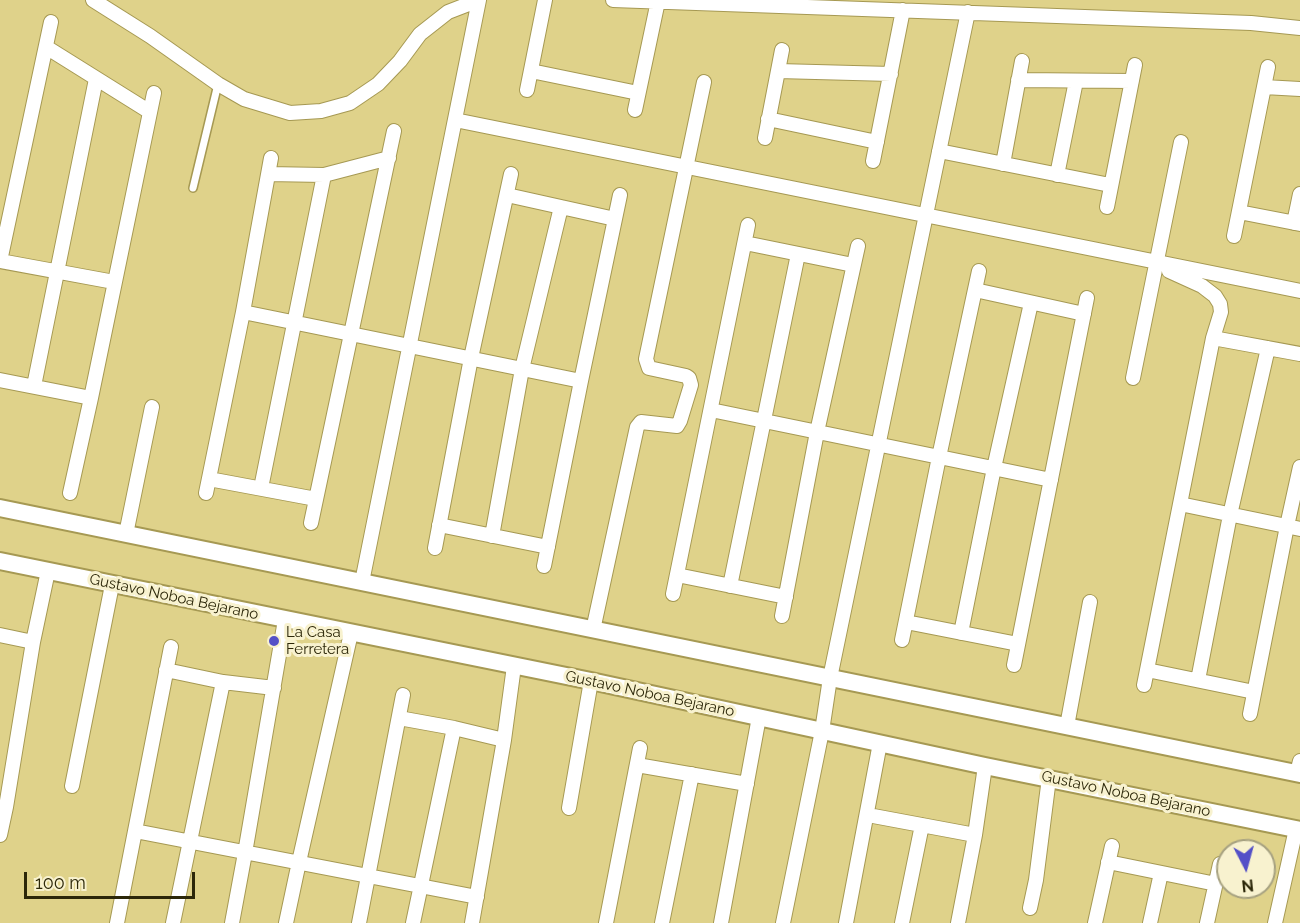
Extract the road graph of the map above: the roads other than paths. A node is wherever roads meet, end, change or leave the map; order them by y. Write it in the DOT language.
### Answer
graph roads {
  1 [pos="93,0"];
  2 [pos="479,0"];
  3 [pos="545,0"];
  4 [pos="613,0"];
  5 [pos="658,1"];
  6 [pos="903,10"];
  7 [pos="968,12"];
  8 [pos="51,22"];
  9 [pos="1300,28"];
  10 [pos="46,47"];
  11 [pos="782,50"];
  12 [pos="1022,61"];
  13 [pos="1135,65"];
  14 [pos="1268,67"];
  15 [pos="531,71"];
  16 [pos="778,71"];
  17 [pos="891,74"];
  18 [pos="96,79"];
  19 [pos="1018,80"];
  20 [pos="1076,81"];
  21 [pos="1132,81"];
  22 [pos="704,82"];
  23 [pos="218,84"];
  24 [pos="1264,87"];
  25 [pos="1300,89"];
  26 [pos="527,90"];
  27 [pos="154,93"];
  28 [pos="638,93"];
  29 [pos="635,110"];
  30 [pos="150,112"];
  31 [pos="768,119"];
  32 [pos="455,120"];
  33 [pos="394,132"];
  34 [pos="765,138"];
  35 [pos="877,142"];
  36 [pos="1181,142"];
  37 [pos="939,151"];
  38 [pos="271,158"];
  39 [pos="388,158"];
  40 [pos="873,161"];
  41 [pos="1003,164"];
  42 [pos="686,167"];
  43 [pos="268,174"];
  44 [pos="512,174"];
  45 [pos="324,175"];
  46 [pos="1058,175"];
  47 [pos="1110,185"];
  48 [pos="192,188"];
  49 [pos="1300,194"];
  50 [pos="507,195"];
  51 [pos="620,195"];
  52 [pos="561,207"];
  53 [pos="1107,207"];
  54 [pos="1239,212"];
  55 [pos="926,215"];
  56 [pos="615,219"];
  57 [pos="1297,223"];
  58 [pos="748,225"];
  59 [pos="1234,236"];
  60 [pos="745,243"];
  61 [pos="858,246"];
  62 [pos="798,254"];
  63 [pos="0,261"];
  64 [pos="1157,264"];
  65 [pos="854,265"];
  66 [pos="979,271"];
  67 [pos="58,272"];
  68 [pos="114,282"];
  69 [pos="975,290"];
  70 [pos="1300,291"];
  71 [pos="1087,298"];
  72 [pos="1031,303"];
  73 [pos="243,312"];
  74 [pos="1084,314"];
  75 [pos="294,323"];
  76 [pos="352,334"];
  77 [pos="1213,338"];
  78 [pos="410,346"];
  79 [pos="1268,348"];
  80 [pos="1300,354"];
  81 [pos="471,358"];
  82 [pos="522,369"];
  83 [pos="1133,378"];
  84 [pos="0,380"];
  85 [pos="581,381"];
  86 [pos="34,386"];
  87 [pos="91,398"];
  88 [pos="152,407"];
  89 [pos="711,410"];
  90 [pos="763,421"];
  91 [pos="817,432"];
  92 [pos="878,445"];
  93 [pos="939,457"];
  94 [pos="1300,467"];
  95 [pos="994,468"];
  96 [pos="209,478"];
  97 [pos="1051,480"];
  98 [pos="261,488"];
  99 [pos="69,493"];
  100 [pos="206,493"];
  101 [pos="316,499"];
  102 [pos="1180,504"];
  103 [pos="0,508"];
  104 [pos="1230,515"];
  105 [pos="311,523"];
  106 [pos="439,525"];
  107 [pos="1293,527"];
  108 [pos="126,534"];
  109 [pos="492,536"];
  110 [pos="548,547"];
  111 [pos="435,548"];
  112 [pos="0,561"];
  113 [pos="544,566"];
  114 [pos="48,571"];
  115 [pos="677,575"];
  116 [pos="362,582"];
  117 [pos="112,585"];
  118 [pos="730,586"];
  119 [pos="674,594"];
  120 [pos="786,597"];
  121 [pos="1090,602"];
  122 [pos="782,616"];
  123 [pos="285,620"];
  124 [pos="906,622"];
  125 [pos="593,630"];
  126 [pos="351,633"];
  127 [pos="961,633"];
  128 [pos="0,635"];
  129 [pos="902,640"];
  130 [pos="33,642"];
  131 [pos="1018,645"];
  132 [pos="171,647"];
  133 [pos="1014,665"];
  134 [pos="514,666"];
  135 [pos="166,670"];
  136 [pos="1147,670"];
  137 [pos="830,678"];
  138 [pos="223,681"];
  139 [pos="591,681"];
  140 [pos="1198,681"];
  141 [pos="1144,685"];
  142 [pos="274,688"];
  143 [pos="1254,692"];
  144 [pos="403,695"];
  145 [pos="1250,714"];
  146 [pos="759,717"];
  147 [pos="399,718"];
  148 [pos="1067,726"];
  149 [pos="454,728"];
  150 [pos="822,731"];
  151 [pos="504,741"];
  152 [pos="880,743"];
  153 [pos="640,748"];
  154 [pos="637,765"];
  155 [pos="985,766"];
  156 [pos="1299,770"];
  157 [pos="692,774"];
  158 [pos="1049,778"];
  159 [pos="747,784"];
  160 [pos="72,786"];
  161 [pos="3,806"];
  162 [pos="569,808"];
  163 [pos="868,815"];
  164 [pos="922,825"];
  165 [pos="1298,829"];
  166 [pos="135,831"];
  167 [pos="0,835"];
  168 [pos="975,836"];
  169 [pos="189,842"];
  170 [pos="1112,846"];
  171 [pos="245,853"];
  172 [pos="299,862"];
  173 [pos="1108,862"];
  174 [pos="1161,873"];
  175 [pos="368,876"];
  176 [pos="1216,884"];
  177 [pos="421,886"];
  178 [pos="477,897"];
  179 [pos="1030,909"];
  180 [pos="117,923"];
  181 [pos="173,923"];
  182 [pos="232,923"];
  183 [pos="286,923"];
  184 [pos="359,923"];
  185 [pos="413,923"];
  186 [pos="472,923"];
  187 [pos="606,923"];
  188 [pos="662,923"];
  189 [pos="721,923"];
  190 [pos="783,923"];
  191 [pos="846,923"];
  192 [pos="902,923"];
  193 [pos="958,923"];
  194 [pos="1095,923"];
  195 [pos="1150,923"];
  196 [pos="1207,923"];
  197 [pos="1275,923"];
  1 -- 23 [label="street"];
  2 -- 23 [label="street"];
  2 -- 32 [label="street"];
  3 -- 15 [label="street"];
  4 -- 5 [label="street"];
  5 -- 6 [label="street"];
  5 -- 28 [label="street"];
  6 -- 7 [label="street"];
  6 -- 17 [label="street"];
  7 -- 9 [label="street"];
  7 -- 37 [label="street"];
  8 -- 10 [label="street"];
  10 -- 18 [label="street"];
  10 -- 63 [label="street"];
  11 -- 16 [label="street"];
  12 -- 19 [label="street"];
  13 -- 21 [label="street"];
  14 -- 24 [label="street"];
  15 -- 26 [label="street"];
  15 -- 28 [label="street"];
  16 -- 17 [label="street"];
  16 -- 31 [label="street"];
  17 -- 35 [label="street"];
  18 -- 30 [label="street"];
  18 -- 67 [label="street"];
  19 -- 20 [label="street"];
  19 -- 41 [label="street"];
  20 -- 21 [label="street"];
  20 -- 46 [label="street"];
  21 -- 47 [label="street"];
  22 -- 42 [label="street"];
  23 -- 48 [label="lane"];
  24 -- 25 [label="street"];
  24 -- 54 [label="street"];
  27 -- 30 [label="street"];
  28 -- 29 [label="street"];
  30 -- 68 [label="street"];
  31 -- 34 [label="street"];
  31 -- 35 [label="street"];
  32 -- 42 [label="street"];
  32 -- 78 [label="street"];
  33 -- 39 [label="street"];
  35 -- 40 [label="street"];
  36 -- 64 [label="street"];
  37 -- 41 [label="street"];
  37 -- 55 [label="street"];
  38 -- 43 [label="street"];
  39 -- 45 [label="street"];
  39 -- 76 [label="street"];
  41 -- 46 [label="street"];
  42 -- 55 [label="street"];
  42 -- 125 [label="street"];
  43 -- 45 [label="street"];
  43 -- 73 [label="street"];
  44 -- 50 [label="street"];
  45 -- 75 [label="street"];
  46 -- 47 [label="street"];
  47 -- 53 [label="street"];
  49 -- 57 [label="street"];
  50 -- 52 [label="street"];
  50 -- 81 [label="street"];
  51 -- 56 [label="street"];
  52 -- 56 [label="street"];
  52 -- 82 [label="street"];
  54 -- 57 [label="street"];
  54 -- 59 [label="street"];
  55 -- 64 [label="street"];
  55 -- 92 [label="street"];
  56 -- 85 [label="street"];
  58 -- 60 [label="street"];
  60 -- 62 [label="street"];
  60 -- 89 [label="street"];
  61 -- 65 [label="street"];
  62 -- 65 [label="street"];
  62 -- 90 [label="street"];
  63 -- 67 [label="street"];
  64 -- 70 [label="street"];
  64 -- 77 [label="street"];
  64 -- 83 [label="street"];
  65 -- 91 [label="street"];
  66 -- 69 [label="street"];
  67 -- 68 [label="street"];
  67 -- 86 [label="street"];
  68 -- 87 [label="street"];
  69 -- 72 [label="street"];
  69 -- 93 [label="street"];
  71 -- 74 [label="street"];
  72 -- 74 [label="street"];
  72 -- 95 [label="street"];
  73 -- 75 [label="street"];
  73 -- 96 [label="street"];
  74 -- 97 [label="street"];
  75 -- 76 [label="street"];
  75 -- 98 [label="street"];
  76 -- 78 [label="street"];
  76 -- 101 [label="street"];
  77 -- 79 [label="street"];
  77 -- 102 [label="street"];
  78 -- 81 [label="street"];
  78 -- 116 [label="street"];
  79 -- 80 [label="street"];
  79 -- 104 [label="street"];
  81 -- 82 [label="street"];
  81 -- 106 [label="street"];
  82 -- 85 [label="street"];
  82 -- 109 [label="street"];
  84 -- 86 [label="street"];
  85 -- 110 [label="street"];
  86 -- 87 [label="street"];
  87 -- 99 [label="street"];
  88 -- 108 [label="street"];
  89 -- 90 [label="street"];
  89 -- 115 [label="street"];
  90 -- 91 [label="street"];
  90 -- 118 [label="street"];
  91 -- 92 [label="street"];
  91 -- 120 [label="street"];
  92 -- 93 [label="street"];
  92 -- 137 [label="street"];
  93 -- 95 [label="street"];
  93 -- 124 [label="street"];
  94 -- 107 [label="street"];
  95 -- 97 [label="street"];
  95 -- 127 [label="street"];
  96 -- 98 [label="street"];
  96 -- 100 [label="street"];
  97 -- 131 [label="street"];
  98 -- 101 [label="street"];
  101 -- 105 [label="street"];
  102 -- 104 [label="street"];
  102 -- 136 [label="street"];
  103 -- 108 [label="street"];
  104 -- 107 [label="street"];
  104 -- 140 [label="street"];
  106 -- 109 [label="street"];
  106 -- 111 [label="street"];
  107 -- 143 [label="street"];
  108 -- 116 [label="street"];
  109 -- 110 [label="street"];
  110 -- 113 [label="street"];
  112 -- 114 [label="street, Gustavo Noboa Bejarano"];
  114 -- 117 [label="street, Gustavo Noboa Bejarano"];
  114 -- 130 [label="street"];
  115 -- 118 [label="street"];
  115 -- 119 [label="street"];
  116 -- 125 [label="street"];
  117 -- 123 [label="street, Gustavo Noboa Bejarano"];
  117 -- 160 [label="street"];
  118 -- 120 [label="street"];
  120 -- 122 [label="street"];
  121 -- 148 [label="street"];
  123 -- 126 [label="street, Gustavo Noboa Bejarano"];
  123 -- 142 [label="street"];
  124 -- 127 [label="street"];
  124 -- 129 [label="street"];
  125 -- 137 [label="street"];
  126 -- 134 [label="street, Gustavo Noboa Bejarano"];
  126 -- 172 [label="street"];
  127 -- 131 [label="street"];
  128 -- 130 [label="street"];
  130 -- 161 [label="street"];
  131 -- 133 [label="street"];
  132 -- 135 [label="street"];
  134 -- 139 [label="street, Gustavo Noboa Bejarano"];
  134 -- 151 [label="street"];
  135 -- 138 [label="street"];
  135 -- 166 [label="street"];
  136 -- 140 [label="street"];
  136 -- 141 [label="street"];
  137 -- 148 [label="street"];
  137 -- 150 [label="street"];
  138 -- 142 [label="street"];
  138 -- 169 [label="street"];
  139 -- 146 [label="street, Gustavo Noboa Bejarano"];
  139 -- 162 [label="street"];
  140 -- 143 [label="street"];
  142 -- 171 [label="street"];
  143 -- 145 [label="street"];
  144 -- 147 [label="street"];
  146 -- 150 [label="street, Gustavo Noboa Bejarano"];
  146 -- 159 [label="street"];
  147 -- 149 [label="street"];
  147 -- 175 [label="street"];
  148 -- 156 [label="street"];
  149 -- 151 [label="street"];
  149 -- 177 [label="street"];
  150 -- 152 [label="street, Gustavo Noboa Bejarano"];
  150 -- 190 [label="street"];
  151 -- 178 [label="street"];
  152 -- 155 [label="street, Gustavo Noboa Bejarano"];
  152 -- 163 [label="street"];
  153 -- 154 [label="street"];
  154 -- 157 [label="street"];
  154 -- 187 [label="street"];
  155 -- 158 [label="street, Gustavo Noboa Bejarano"];
  155 -- 168 [label="street"];
  157 -- 159 [label="street"];
  157 -- 188 [label="street"];
  158 -- 165 [label="street, Gustavo Noboa Bejarano"];
  158 -- 179 [label="street"];
  159 -- 189 [label="street"];
  161 -- 167 [label="street"];
  163 -- 164 [label="street"];
  163 -- 191 [label="street"];
  164 -- 168 [label="street"];
  164 -- 192 [label="street"];
  165 -- 197 [label="street"];
  166 -- 169 [label="street"];
  166 -- 180 [label="street"];
  168 -- 193 [label="street"];
  169 -- 171 [label="street"];
  169 -- 181 [label="street"];
  170 -- 173 [label="street"];
  171 -- 172 [label="street"];
  171 -- 182 [label="street"];
  172 -- 175 [label="street"];
  172 -- 183 [label="street"];
  173 -- 174 [label="street"];
  173 -- 194 [label="street"];
  174 -- 176 [label="street"];
  174 -- 195 [label="street"];
  175 -- 177 [label="street"];
  175 -- 184 [label="street"];
  176 -- 196 [label="street"];
  177 -- 178 [label="street"];
  177 -- 185 [label="street"];
  178 -- 186 [label="street"];
}
